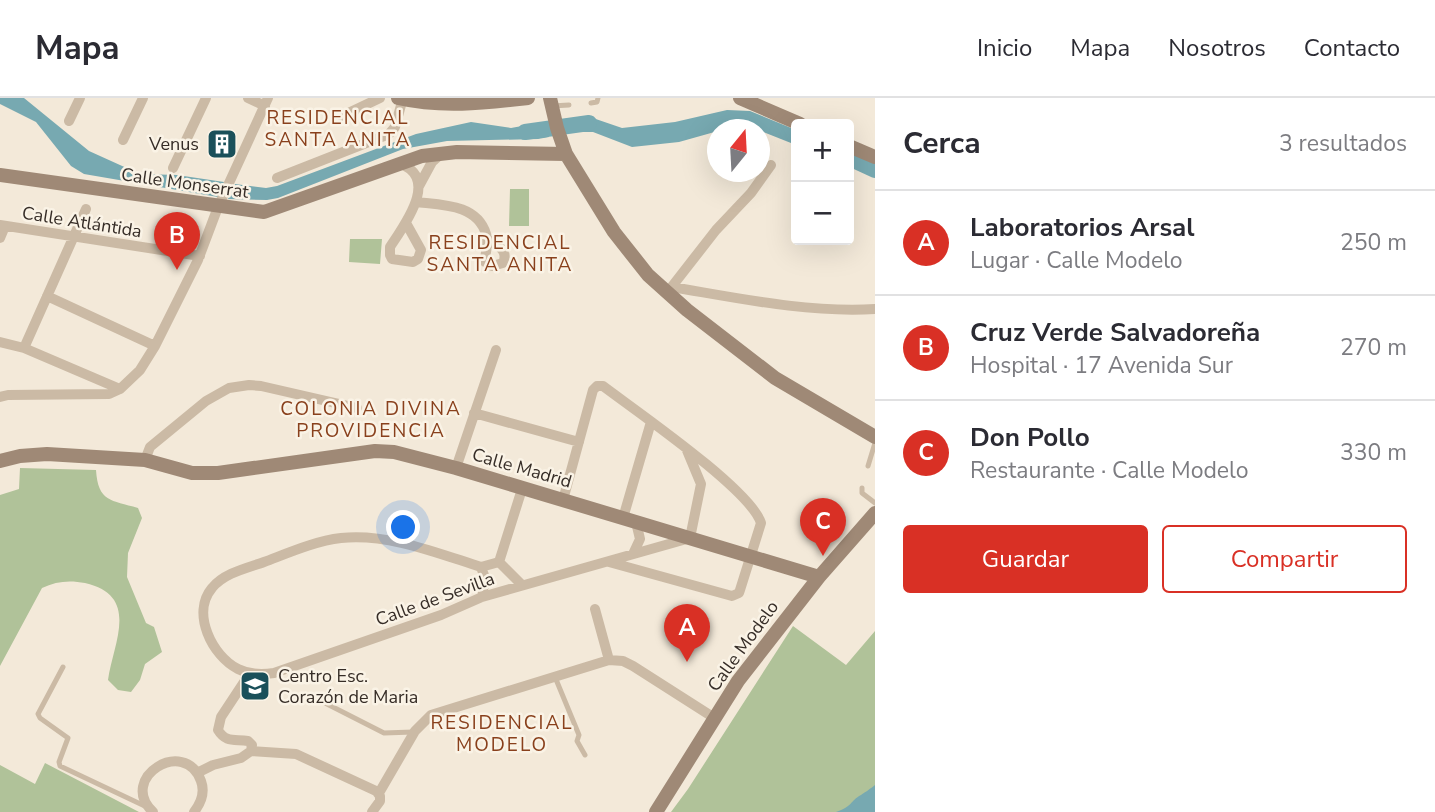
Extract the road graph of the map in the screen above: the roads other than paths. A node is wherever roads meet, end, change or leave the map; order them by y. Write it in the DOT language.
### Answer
graph roads {
  1 [pos="80,98"];
  2 [pos="143,98"];
  3 [pos="206,98"];
  4 [pos="248,98"];
  5 [pos="380,98"];
  6 [pos="401,98"];
  7 [pos="528,98"];
  8 [pos="598,98"];
  9 [pos="740,98"];
  10 [pos="267,102"];
  11 [pos="471,102"];
  12 [pos="591,103"];
  13 [pos="569,105"];
  14 [pos="552,106"];
  15 [pos="342,116"];
  16 [pos="791,120"];
  17 [pos="69,121"];
  18 [pos="123,139"];
  19 [pos="564,147"];
  20 [pos="854,148"];
  21 [pos="443,153"];
  22 [pos="875,157"];
  23 [pos="397,163"];
  24 [pos="771,165"];
  25 [pos="173,168"];
  26 [pos="0,175"];
  27 [pos="277,178"];
  28 [pos="419,187"];
  29 [pos="220,202"];
  30 [pos="416,202"];
  31 [pos="86,209"];
  32 [pos="406,223"];
  33 [pos="2,226"];
  34 [pos="75,236"];
  35 [pos="0,237"];
  36 [pos="487,239"];
  37 [pos="200,256"];
  38 [pos="669,290"];
  39 [pos="47,296"];
  40 [pos="875,309"];
  41 [pos="0,342"];
  42 [pos="155,346"];
  43 [pos="24,348"];
  44 [pos="496,350"];
  45 [pos="120,389"];
  46 [pos="0,397"];
  47 [pos="358,408"];
  48 [pos="474,413"];
  49 [pos="651,422"];
  50 [pos="875,437"];
  51 [pos="579,442"];
  52 [pos="875,443"];
  53 [pos="686,448"];
  54 [pos="145,460"];
  55 [pos="0,461"];
  56 [pos="868,466"];
  57 [pos="456,468"];
  58 [pos="862,488"];
  59 [pos="523,489"];
  60 [pos="563,500"];
  61 [pos="875,503"];
  62 [pos="875,513"];
  63 [pos="630,520"];
  64 [pos="690,538"];
  65 [pos="633,554"];
  66 [pos="751,556"];
  67 [pos="499,562"];
  68 [pos="608,562"];
  69 [pos="481,567"];
  70 [pos="819,577"];
  71 [pos="522,584"];
  72 [pos="482,597"];
  73 [pos="595,609"];
  74 [pos="609,660"];
  75 [pos="63,667"];
  76 [pos="250,673"];
  77 [pos="555,677"];
  78 [pos="325,703"];
  79 [pos="716,719"];
  80 [pos="415,732"];
  81 [pos="251,751"];
  82 [pos="585,755"];
  83 [pos="197,773"];
  84 [pos="379,793"];
  85 [pos="151,810"];
  86 [pos="194,812"];
  87 [pos="372,812"];
  88 [pos="656,812"];
  1 -- 17 [label="street"];
  2 -- 18 [label="street"];
  3 -- 25 [label="street"];
  4 -- 10 [label="street"];
  5 -- 15 [label="street"];
  6 -- 11 [label="street"];
  6 -- 27 [label="street"];
  7 -- 11 [label="street"];
  8 -- 12 [label="lane"];
  9 -- 16 [label="street"];
  10 -- 29 [label="street"];
  13 -- 14 [label="lane"];
  14 -- 19 [label="street"];
  19 -- 21 [label="street, Calle Monserrat"];
  19 -- 38 [label="street"];
  20 -- 22 [label="street"];
  21 -- 23 [label="street, Calle Monserrat"];
  21 -- 28 [label="street"];
  23 -- 28 [label="street"];
  23 -- 29 [label="street, Calle Monserrat"];
  24 -- 38 [label="street"];
  26 -- 29 [label="street, Calle Monserrat"];
  28 -- 30 [label="street"];
  29 -- 37 [label="street"];
  30 -- 32 [label="street"];
  30 -- 36 [label="street"];
  31 -- 34 [label="street"];
  33 -- 34 [label="street, Calle Atlántida"];
  33 -- 35 [label="street"];
  34 -- 37 [label="street, Calle Atlántida"];
  34 -- 39 [label="street"];
  37 -- 42 [label="street"];
  38 -- 40 [label="street"];
  38 -- 50 [label="street"];
  39 -- 42 [label="street"];
  39 -- 43 [label="street"];
  41 -- 43 [label="street"];
  42 -- 45 [label="street"];
  43 -- 45 [label="street"];
  44 -- 48 [label="street"];
  45 -- 46 [label="street"];
  47 -- 54 [label="street"];
  48 -- 51 [label="street"];
  48 -- 57 [label="street"];
  49 -- 51 [label="street"];
  49 -- 53 [label="street"];
  49 -- 63 [label="street"];
  51 -- 60 [label="street"];
  52 -- 56 [label="lane"];
  53 -- 64 [label="street"];
  53 -- 66 [label="street"];
  54 -- 55 [label="street, Calle Madrid"];
  54 -- 57 [label="street, Calle Madrid"];
  57 -- 59 [label="street, Calle Madrid"];
  58 -- 61 [label="lane"];
  59 -- 60 [label="street, Calle Madrid"];
  59 -- 67 [label="street"];
  60 -- 63 [label="street, Calle Madrid"];
  62 -- 70 [label="street, Calle Modelo"];
  63 -- 64 [label="street, Calle Madrid"];
  63 -- 65 [label="street"];
  64 -- 65 [label="street, Calle de Sevilla"];
  64 -- 66 [label="street, Calle Madrid"];
  65 -- 68 [label="street, Calle de Sevilla"];
  66 -- 68 [label="street"];
  66 -- 70 [label="street, Calle Madrid"];
  67 -- 69 [label="street"];
  67 -- 71 [label="street"];
  68 -- 71 [label="street, Calle de Sevilla"];
  69 -- 72 [label="street"];
  69 -- 76 [label="street"];
  70 -- 79 [label="street, Calle Modelo"];
  71 -- 72 [label="street, Calle de Sevilla"];
  72 -- 76 [label="street, Calle de Sevilla"];
  73 -- 74 [label="street"];
  74 -- 77 [label="street"];
  74 -- 79 [label="street"];
  75 -- 85 [label="lane"];
  76 -- 81 [label="street"];
  77 -- 80 [label="street"];
  77 -- 82 [label="lane"];
  78 -- 80 [label="lane"];
  79 -- 88 [label="street, Calle Modelo"];
  80 -- 84 [label="street"];
  81 -- 83 [label="street"];
  81 -- 84 [label="street"];
  83 -- 85 [label="street"];
  83 -- 86 [label="street"];
  84 -- 87 [label="street"];
}
